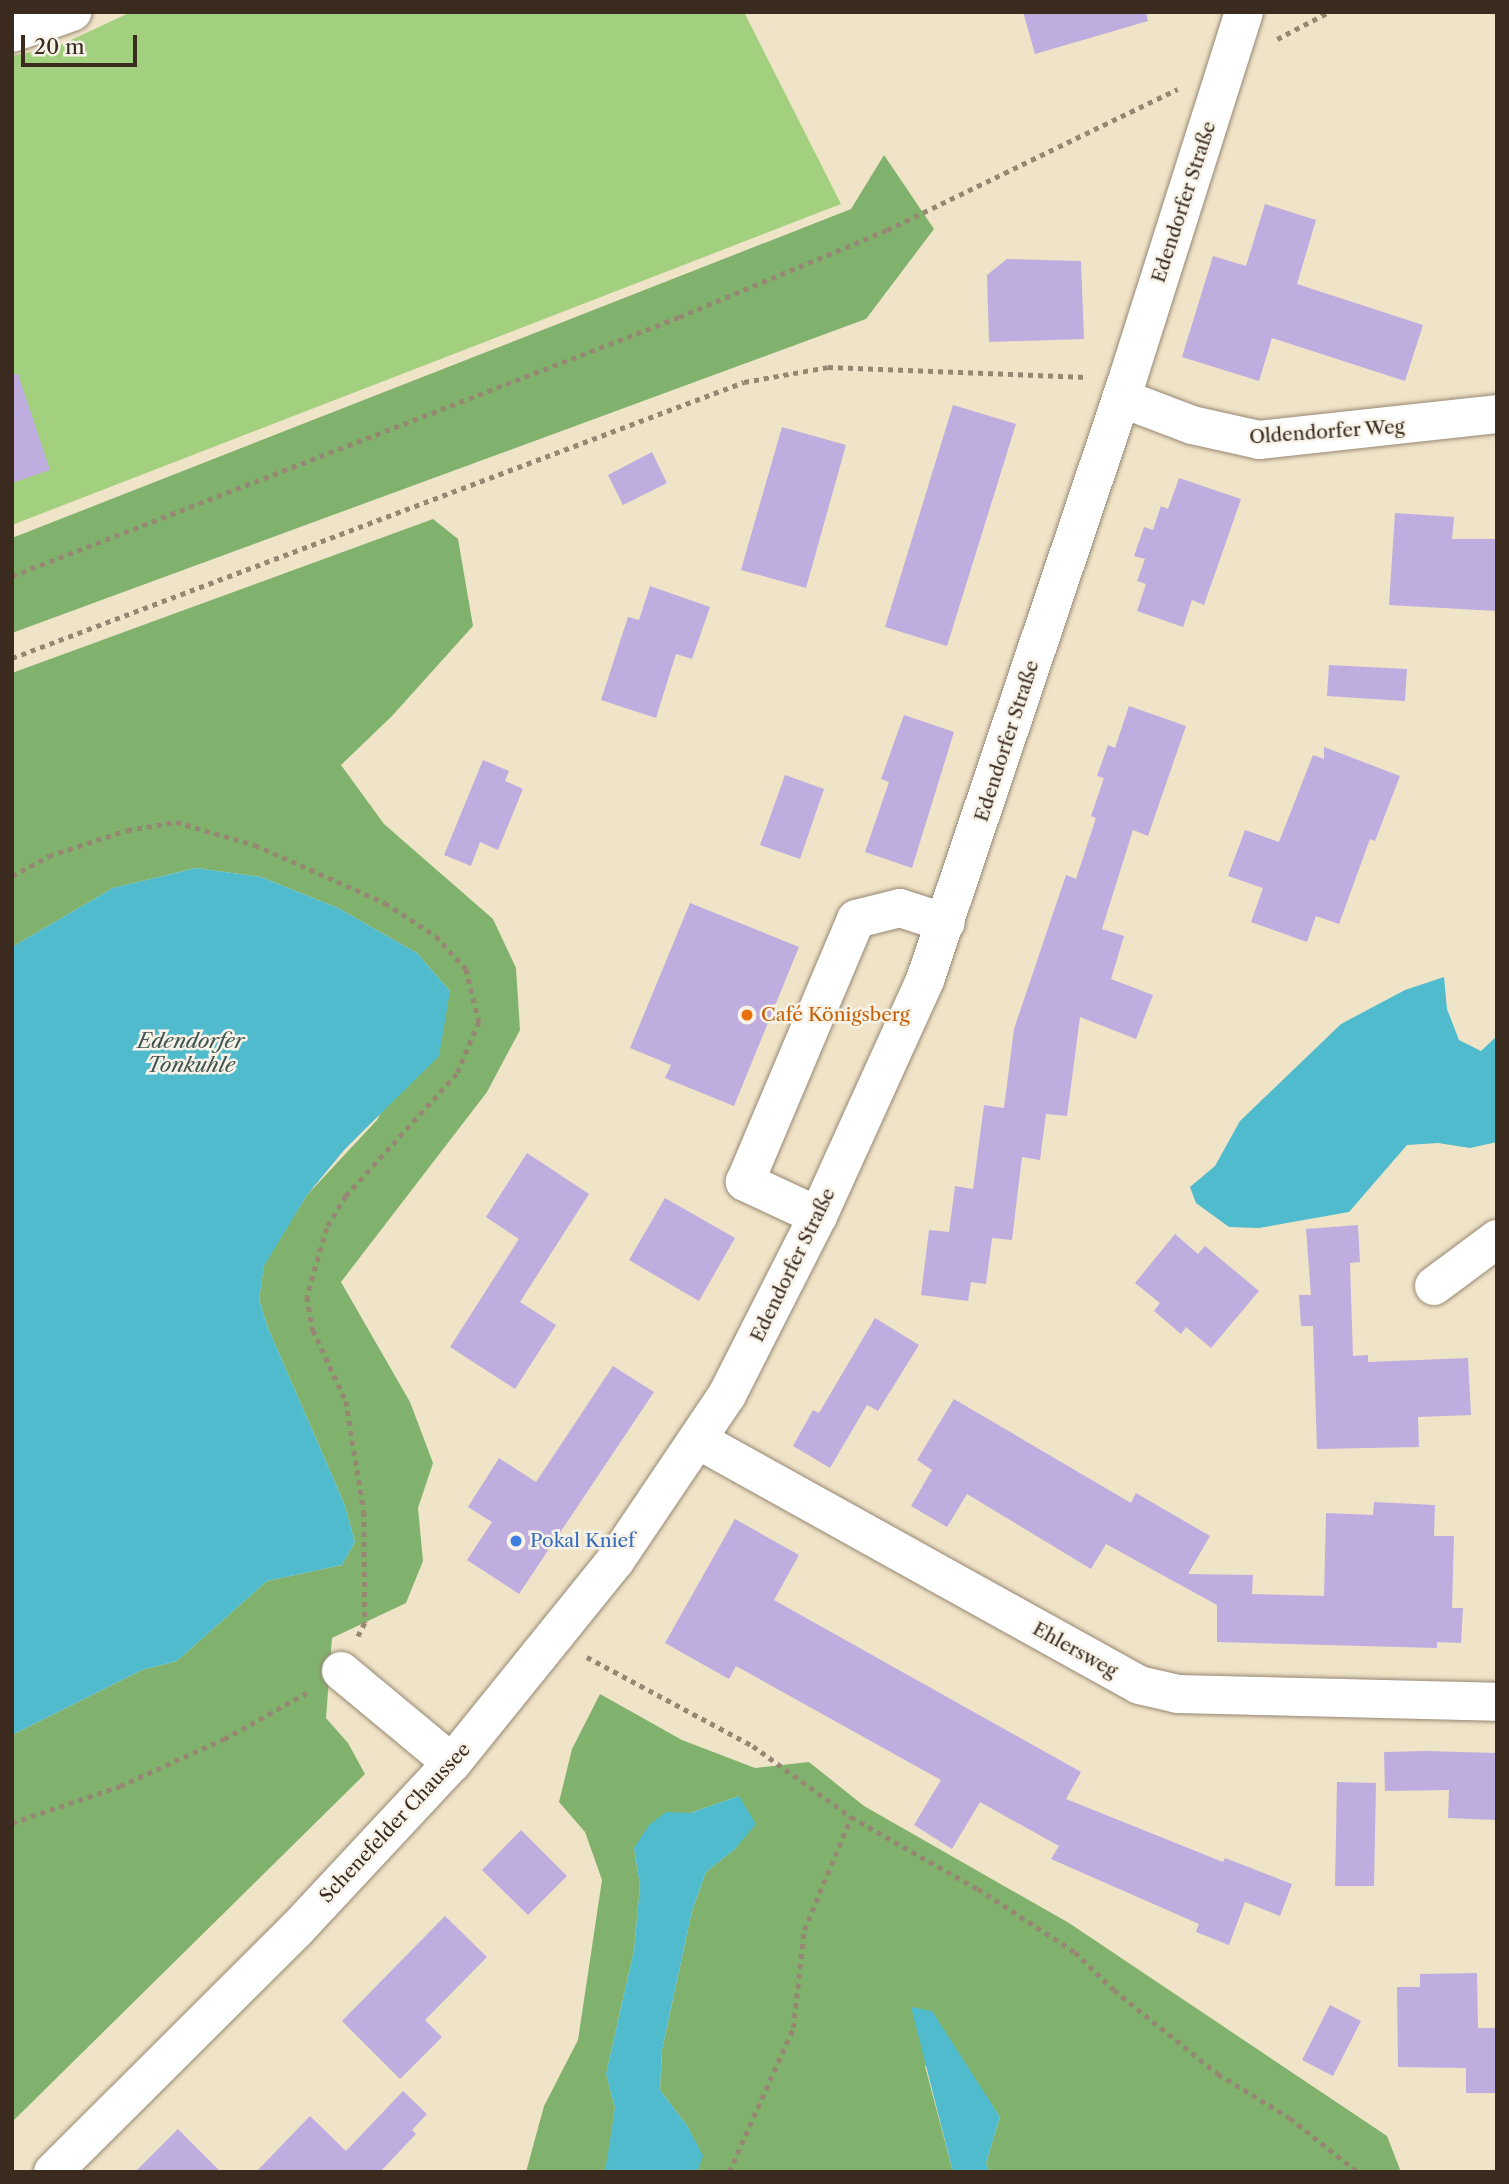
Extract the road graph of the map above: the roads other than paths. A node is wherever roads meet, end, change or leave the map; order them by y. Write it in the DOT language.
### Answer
graph roads {
  1 [pos="72,12"];
  2 [pos="1244,12"];
  3 [pos="12,33"];
  4 [pos="1124,390"];
  5 [pos="1497,414"];
  6 [pos="946,923"];
  7 [pos="818,1216"];
  8 [pos="1497,1239"];
  9 [pos="1434,1286"];
  10 [pos="698,1440"];
  11 [pos="341,1671"];
  12 [pos="1497,1702"];
  13 [pos="453,1763"];
  14 [pos="53,2172"];
  1 -- 3 [label="street"];
  2 -- 4 [label="street, Edendorfer Straße"];
  4 -- 5 [label="street, Oldendorfer Weg"];
  4 -- 6 [label="street, Edendorfer Straße"];
  6 -- 7 [label="street, Edendorfer Straße"];
  6 -- 7 [label="street"];
  7 -- 10 [label="street, Edendorfer Straße"];
  8 -- 9 [label="street"];
  10 -- 12 [label="street, Ehlersweg"];
  10 -- 13 [label="street, Schenefelder Chaussee"];
  11 -- 13 [label="street"];
  13 -- 14 [label="street, Schenefelder Chaussee"];
}
